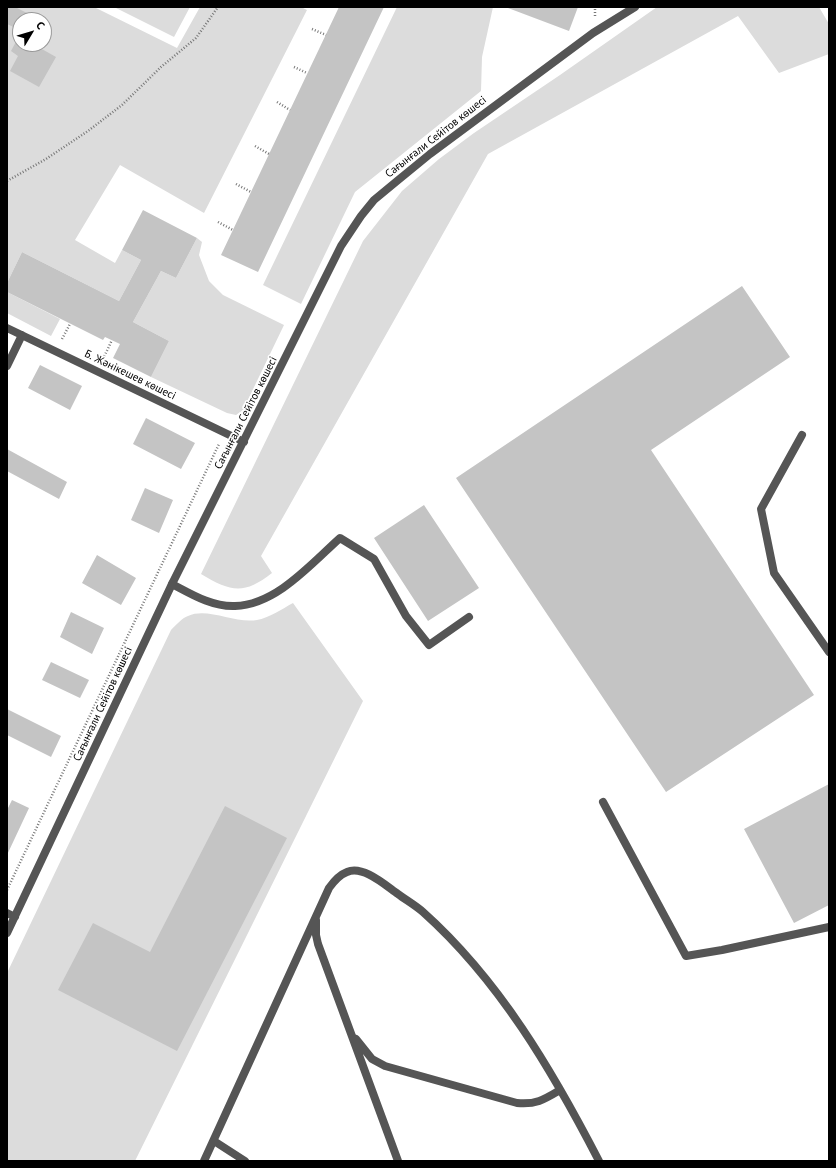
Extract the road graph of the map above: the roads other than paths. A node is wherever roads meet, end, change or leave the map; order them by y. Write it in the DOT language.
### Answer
graph roads {
  1 [pos="635,7"];
  2 [pos="7,328"];
  3 [pos="22,335"];
  4 [pos="7,366"];
  5 [pos="802,435"];
  6 [pos="244,442"];
  7 [pos="172,584"];
  8 [pos="469,617"];
  9 [pos="829,652"];
  10 [pos="603,802"];
  11 [pos="7,913"];
  12 [pos="318,913"];
  13 [pos="15,917"];
  14 [pos="829,927"];
  15 [pos="7,934"];
  16 [pos="350,1031"];
  17 [pos="560,1090"];
  18 [pos="214,1141"];
  19 [pos="204,1161"];
  20 [pos="245,1161"];
  21 [pos="398,1161"];
  22 [pos="599,1161"];
  1 -- 6 [label="street, Сағынғали Сейітов көшесі"];
  2 -- 3 [label="street, Б. Жәнікешев көшесі"];
  3 -- 4 [label="street"];
  3 -- 6 [label="street, Б. Жәнікешев көшесі"];
  5 -- 9 [label="street"];
  6 -- 7 [label="street, Сағынғали Сейітов көшесі"];
  7 -- 8 [label="street"];
  7 -- 13 [label="street, Сағынғали Сейітов көшесі"];
  10 -- 14 [label="street"];
  11 -- 13 [label="street"];
  12 -- 16 [label="street"];
  12 -- 17 [label="street"];
  12 -- 18 [label="street"];
  13 -- 15 [label="street, Сағынғали Сейітов көшесі"];
  16 -- 17 [label="street"];
  16 -- 21 [label="street"];
  17 -- 22 [label="street"];
  18 -- 19 [label="street"];
  18 -- 20 [label="street"];
}
